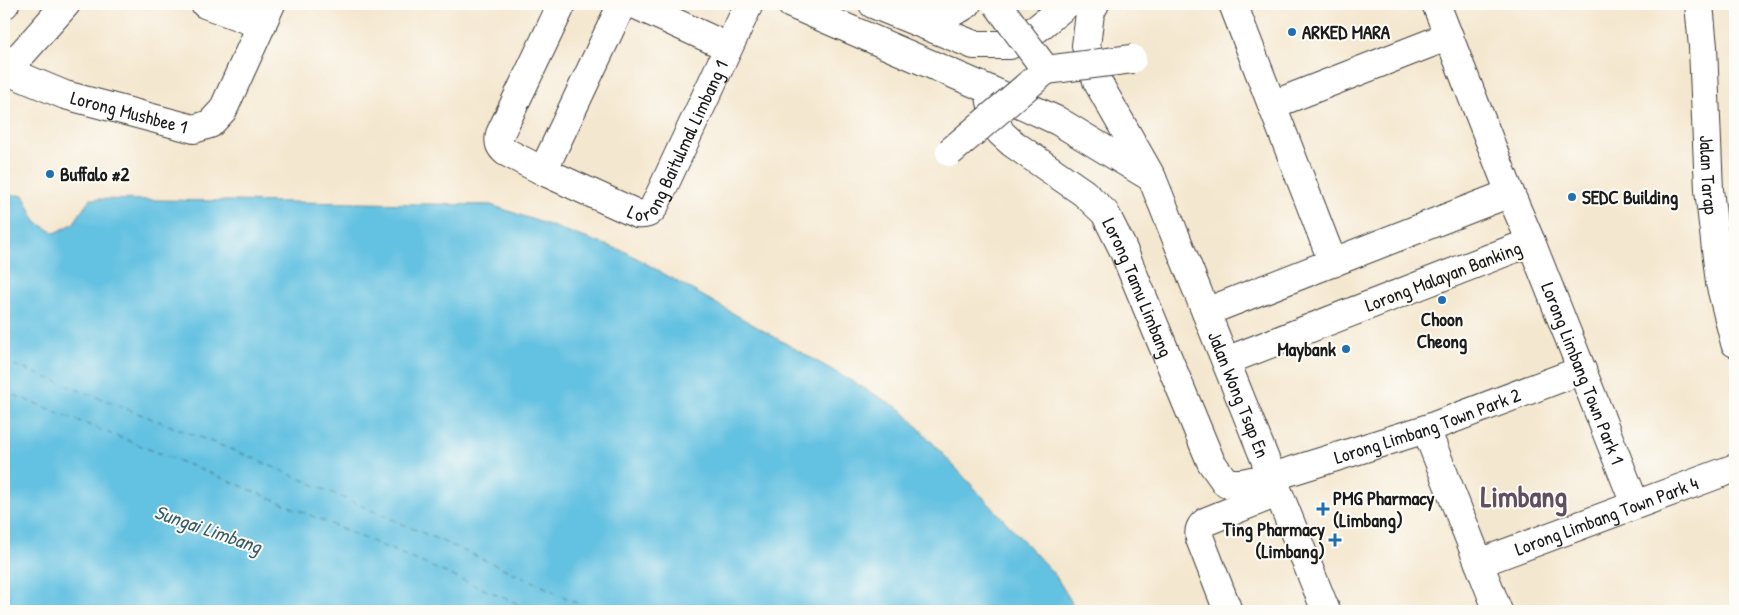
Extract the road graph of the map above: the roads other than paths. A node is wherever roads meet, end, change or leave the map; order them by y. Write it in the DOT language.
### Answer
graph roads {
  1 [pos="66,4"];
  2 [pos="205,4"];
  3 [pos="562,4"];
  4 [pos="622,4"];
  5 [pos="634,4"];
  6 [pos="749,4"];
  7 [pos="791,4"];
  8 [pos="873,4"];
  9 [pos="923,4"];
  10 [pos="935,4"];
  11 [pos="954,4"];
  12 [pos="967,4"];
  13 [pos="997,4"];
  14 [pos="1067,4"];
  15 [pos="1095,4"];
  16 [pos="1233,4"];
  17 [pos="1436,4"];
  18 [pos="1699,4"];
  19 [pos="266,14"];
  20 [pos="1449,36"];
  21 [pos="728,48"];
  22 [pos="1132,59"];
  23 [pos="1046,70"];
  24 [pos="5,73"];
  25 [pos="988,88"];
  26 [pos="1272,105"];
  27 [pos="950,152"];
  28 [pos="543,171"];
  29 [pos="1152,178"];
  30 [pos="1510,193"];
  31 [pos="1531,242"];
  32 [pos="1333,263"];
  33 [pos="1206,312"];
  34 [pos="1735,343"];
  35 [pos="1226,361"];
  36 [pos="1582,370"];
  37 [pos="1426,429"];
  38 [pos="1735,468"];
  39 [pos="1274,485"];
  40 [pos="1635,504"];
  41 [pos="1479,563"];
  42 [pos="1228,611"];
  43 [pos="1326,611"];
  44 [pos="1498,611"];
  1 -- 24 [label="main road"];
  2 -- 19 [label="main road"];
  3 -- 28 [label="main road"];
  4 -- 28 [label="main road"];
  5 -- 21 [label="main road"];
  6 -- 21 [label="main road, Lorong Baitulmal Limbang 1"];
  7 -- 25 [label="main road"];
  8 -- 14 [label="main road"];
  9 -- 12 [label="main road"];
  10 -- 11 [label="main road"];
  13 -- 23 [label="main road, bridge"];
  15 -- 29 [label="main road, Jalan Wong Tsap En"];
  16 -- 26 [label="main road"];
  17 -- 20 [label="main road, Lorong Malayan Banking"];
  18 -- 34 [label="main road, Jalan Tarap"];
  19 -- 24 [label="main road, Lorong Mushbee 1"];
  20 -- 26 [label="main road"];
  20 -- 30 [label="main road, Lorong Malayan Banking"];
  21 -- 28 [label="main road, Lorong Baitulmal Limbang 1"];
  22 -- 23 [label="main road, bridge"];
  23 -- 27 [label="main road, bridge"];
  25 -- 29 [label="main road"];
  25 -- 39 [label="main road, Lorong Tamu Limbang"];
  26 -- 32 [label="main road"];
  29 -- 33 [label="main road, Jalan Wong Tsap En"];
  30 -- 31 [label="main road, Lorong Malayan Banking"];
  30 -- 32 [label="main road"];
  31 -- 35 [label="main road, Lorong Malayan Banking"];
  31 -- 36 [label="main road, Lorong Limbang Town Park 1"];
  32 -- 33 [label="main road"];
  33 -- 35 [label="main road, Jalan Wong Tsap En"];
  35 -- 39 [label="main road, Jalan Wong Tsap En"];
  36 -- 37 [label="main road, Lorong Limbang Town Park 2"];
  36 -- 40 [label="main road, Lorong Limbang Town Park 1"];
  37 -- 39 [label="main road, Lorong Limbang Town Park 2"];
  37 -- 41 [label="main road"];
  38 -- 40 [label="main road, Lorong Limbang Town Park 4"];
  39 -- 42 [label="main road"];
  39 -- 43 [label="main road, Jalan Wong Tsap En"];
  40 -- 41 [label="main road, Lorong Limbang Town Park 4"];
  41 -- 44 [label="main road"];
}
